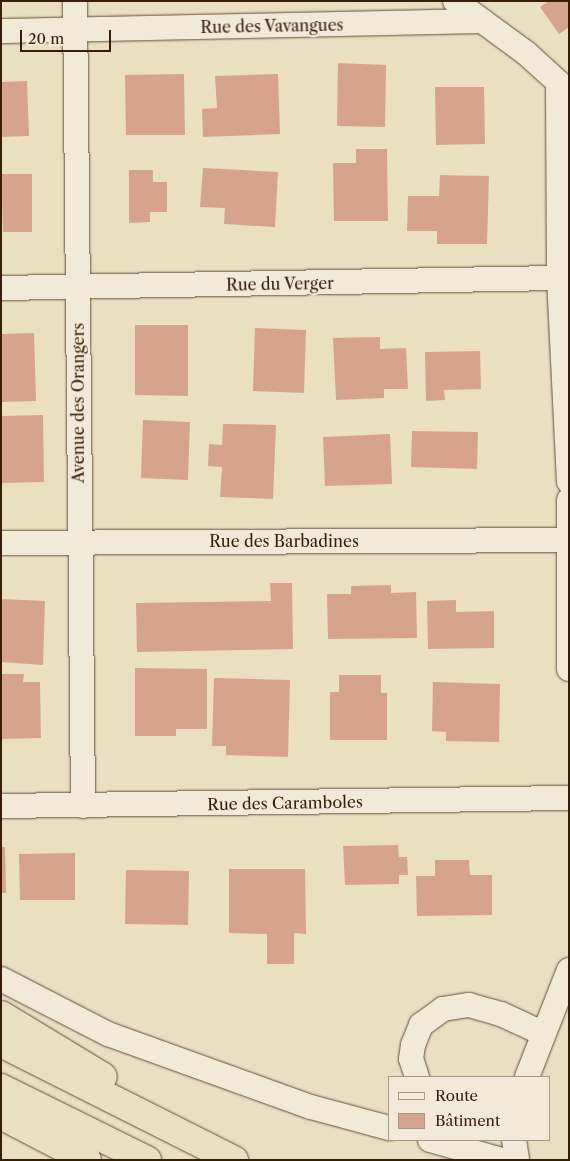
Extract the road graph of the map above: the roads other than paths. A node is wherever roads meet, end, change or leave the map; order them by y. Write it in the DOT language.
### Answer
graph roads {
  1 [pos="74,1"];
  2 [pos="455,1"];
  3 [pos="482,21"];
  4 [pos="75,30"];
  5 [pos="1,31"];
  6 [pos="563,77"];
  7 [pos="559,278"];
  8 [pos="1,288"];
  9 [pos="78,288"];
  10 [pos="569,482"];
  11 [pos="569,500"];
  12 [pos="566,540"];
  13 [pos="80,542"];
  14 [pos="1,543"];
  15 [pos="569,669"];
  16 [pos="569,798"];
  17 [pos="1,806"];
  18 [pos="83,806"];
  19 [pos="569,970"];
  20 [pos="1,979"];
  21 [pos="1,1015"];
  22 [pos="542,1033"];
  23 [pos="1,1043"];
  24 [pos="417,1076"];
  25 [pos="527,1076"];
  26 [pos="1,1088"];
  27 [pos="1,1115"];
  28 [pos="388,1128"];
  29 [pos="434,1141"];
  30 [pos="514,1141"];
  31 [pos="207,1146"];
  32 [pos="88,1160"];
  33 [pos="147,1160"];
  34 [pos="234,1160"];
  35 [pos="502,1160"];
  36 [pos="517,1160"];
  1 -- 4 [label="street, Avenue des Orangers"];
  2 -- 3 [label="street"];
  3 -- 4 [label="street, Rue des Vavangues"];
  3 -- 6 [label="street"];
  4 -- 5 [label="street, Rue des Vavangues"];
  4 -- 9 [label="street, Avenue des Orangers"];
  6 -- 7 [label="street"];
  7 -- 9 [label="street, Rue du Verger"];
  7 -- 10 [label="street"];
  8 -- 9 [label="street, Rue du Verger"];
  9 -- 13 [label="street, Avenue des Orangers"];
  11 -- 12 [label="street"];
  12 -- 13 [label="street, Rue des Barbadines"];
  12 -- 15 [label="street"];
  13 -- 14 [label="street, Rue des Barbadines"];
  13 -- 18 [label="street, Avenue des Orangers"];
  16 -- 18 [label="street, Rue des Caramboles"];
  17 -- 18 [label="street, Rue des Caramboles"];
  19 -- 22 [label="street"];
  20 -- 28 [label="street"];
  21 -- 31 [label="highway"];
  22 -- 24 [label="street"];
  22 -- 25 [label="street"];
  23 -- 31 [label="highway"];
  26 -- 33 [label="highway"];
  27 -- 32 [label="highway"];
  29 -- 35 [label="street"];
  30 -- 36 [label="street"];
  31 -- 34 [label="highway"];
}
